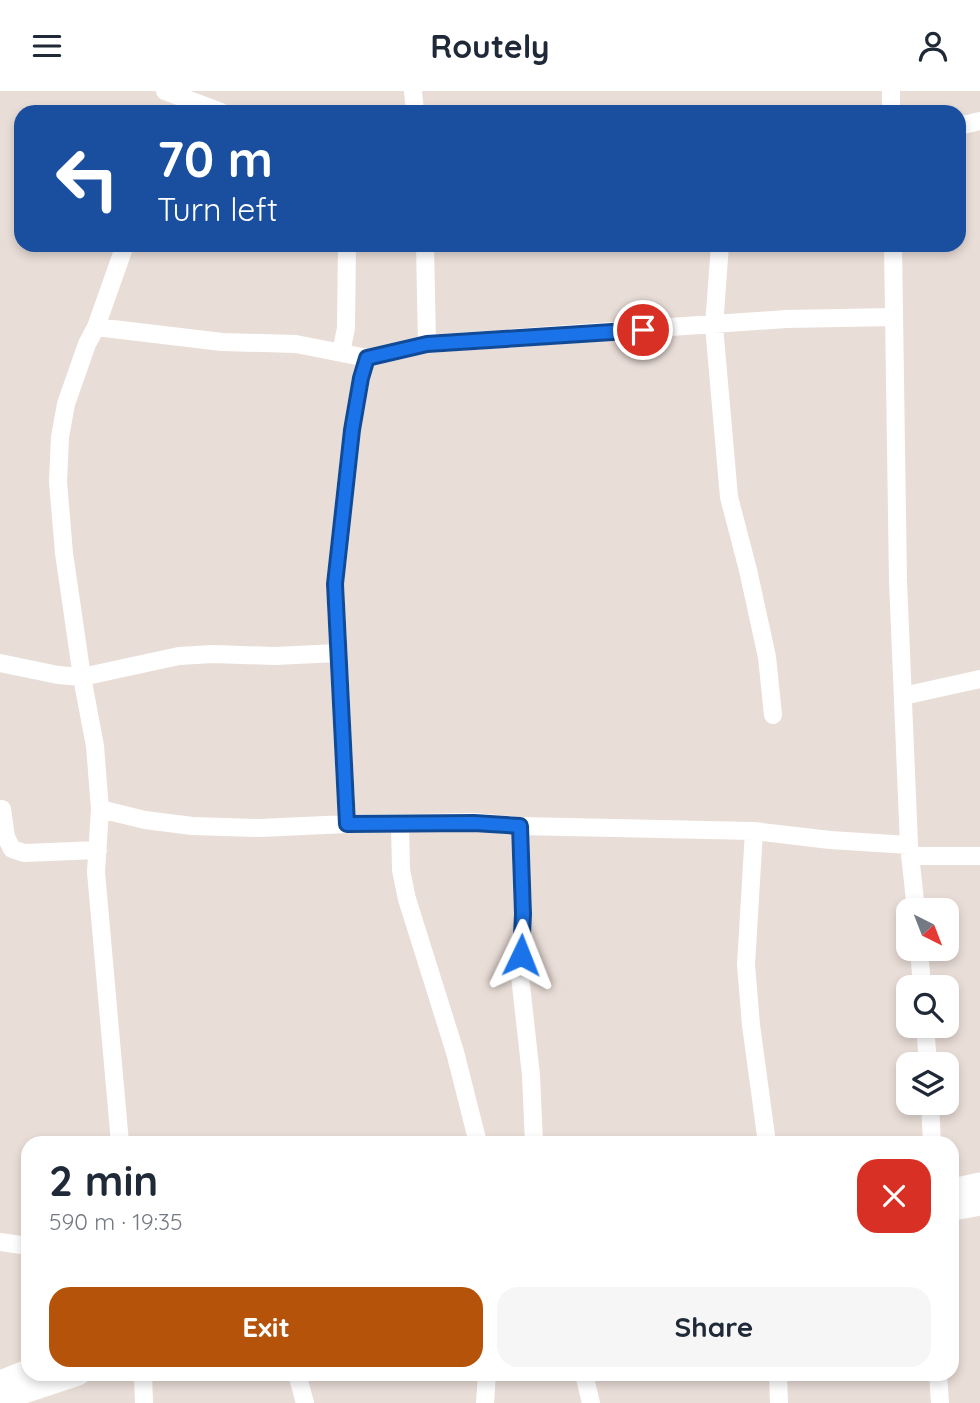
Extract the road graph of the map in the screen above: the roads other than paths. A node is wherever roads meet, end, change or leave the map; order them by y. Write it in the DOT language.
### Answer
graph roads {
  1 [pos="164,91"];
  2 [pos="191,101"];
  3 [pos="123,252"];
  4 [pos="347,252"];
  5 [pos="425,252"];
  6 [pos="719,252"];
  7 [pos="893,252"];
  8 [pos="894,317"];
  9 [pos="714,325"];
  10 [pos="96,327"];
  11 [pos="427,344"];
  12 [pos="341,353"];
  13 [pos="367,358"];
  14 [pos="337,653"];
  15 [pos="0,663"];
  16 [pos="82,677"];
  17 [pos="980,679"];
  18 [pos="903,696"];
  19 [pos="773,715"];
  20 [pos="2,809"];
  21 [pos="100,809"];
  22 [pos="347,824"];
  23 [pos="400,824"];
  24 [pos="520,826"];
  25 [pos="754,831"];
  26 [pos="97,850"];
  27 [pos="909,851"];
  28 [pos="980,856"];
  29 [pos="915,898"];
  30 [pos="931,1115"];
  31 [pos="119,1136"];
  32 [pos="476,1136"];
  33 [pos="534,1136"];
  34 [pos="766,1136"];
  35 [pos="932,1136"];
  36 [pos="980,1184"];
  37 [pos="959,1188"];
  38 [pos="980,1203"];
  39 [pos="959,1208"];
  40 [pos="0,1242"];
  41 [pos="21,1245"];
  42 [pos="21,1374"];
  43 [pos="57,1381"];
  44 [pos="143,1381"];
  45 [pos="299,1381"];
  46 [pos="486,1381"];
  47 [pos="586,1381"];
  48 [pos="778,1381"];
  49 [pos="938,1381"];
  50 [pos="0,1382"];
  51 [pos="0,1400"];
  52 [pos="145,1403"];
  53 [pos="305,1403"];
  54 [pos="485,1403"];
  55 [pos="591,1403"];
  56 [pos="779,1403"];
  57 [pos="940,1403"];
  1 -- 2 [label="street"];
  3 -- 10 [label="street"];
  4 -- 12 [label="street"];
  5 -- 11 [label="street"];
  6 -- 9 [label="street"];
  7 -- 8 [label="street"];
  8 -- 9 [label="street"];
  8 -- 18 [label="street"];
  9 -- 11 [label="street"];
  9 -- 19 [label="street"];
  10 -- 12 [label="street"];
  10 -- 16 [label="street"];
  11 -- 13 [label="street"];
  12 -- 13 [label="street"];
  13 -- 14 [label="street"];
  14 -- 16 [label="street"];
  14 -- 22 [label="street"];
  15 -- 16 [label="street"];
  16 -- 21 [label="street"];
  17 -- 18 [label="street"];
  18 -- 27 [label="street"];
  20 -- 26 [label="street"];
  21 -- 22 [label="street"];
  21 -- 26 [label="street"];
  22 -- 23 [label="street"];
  23 -- 24 [label="street"];
  23 -- 32 [label="street"];
  24 -- 25 [label="street"];
  24 -- 33 [label="street"];
  25 -- 27 [label="street"];
  25 -- 34 [label="street"];
  26 -- 31 [label="street"];
  27 -- 28 [label="street"];
  27 -- 29 [label="street"];
  30 -- 35 [label="street"];
  36 -- 37 [label="main road"];
  38 -- 39 [label="main road"];
  40 -- 41 [label="street"];
  42 -- 50 [label="main road"];
  43 -- 51 [label="main road"];
  44 -- 52 [label="street"];
  45 -- 53 [label="street"];
  46 -- 54 [label="street"];
  47 -- 55 [label="street"];
  48 -- 56 [label="street"];
  49 -- 57 [label="street"];
}
